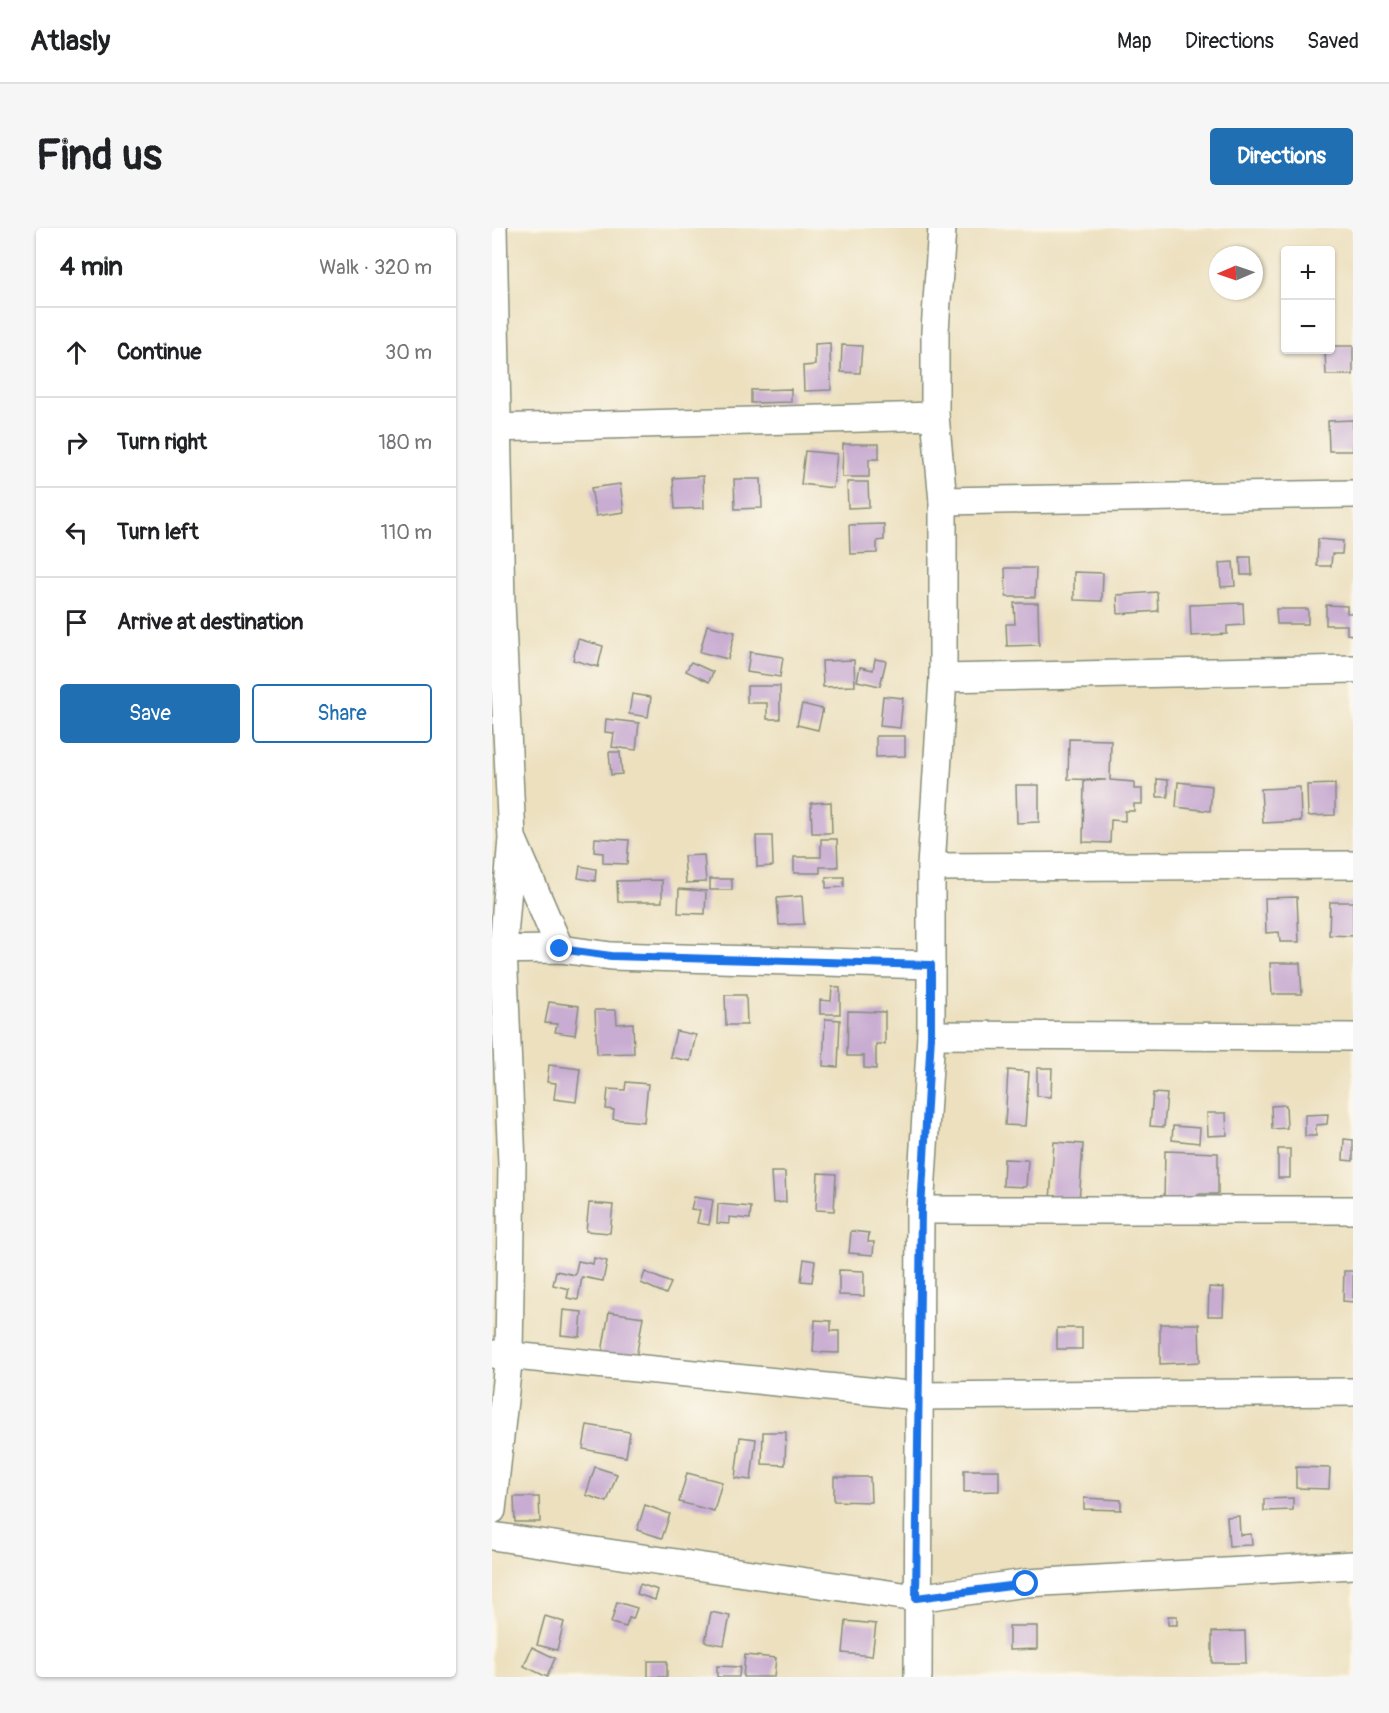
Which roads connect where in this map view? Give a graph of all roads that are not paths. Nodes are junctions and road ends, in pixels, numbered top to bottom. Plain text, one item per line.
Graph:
1 (493, 228) edge
2 (942, 228) edge
3 (935, 416) junction
4 (495, 428) edge
5 (1353, 494) edge
6 (943, 501) junction
7 (496, 603) edge
8 (1353, 669) edge
9 (943, 678) junction
10 (501, 785) edge
11 (512, 838) junction
12 (1353, 866) edge
13 (931, 867) junction
14 (560, 949) junction
15 (497, 950) edge
16 (931, 965) junction
17 (931, 1035) junction
18 (1353, 1037) edge
19 (921, 1210) junction
20 (1353, 1210) edge
21 (501, 1354) edge
22 (1353, 1392) edge
23 (918, 1396) junction
24 (492, 1510) edge
25 (492, 1536) edge
26 (1353, 1565) edge
27 (916, 1598) junction
28 (918, 1677) edge

1 - 4 street
2 - 3 street
3 - 4 street
3 - 6 street
4 - 7 street
5 - 6 street
6 - 9 street
7 - 10 street
8 - 9 street
9 - 13 street
10 - 11 street
11 - 14 street
11 - 15 street
12 - 13 street
13 - 16 street
14 - 15 street
14 - 16 street
15 - 21 street
16 - 17 street
17 - 18 street
17 - 19 street
19 - 20 street
19 - 23 street
21 - 23 street
21 - 24 street
22 - 23 street
23 - 27 street
25 - 27 street
26 - 27 street
27 - 28 street

